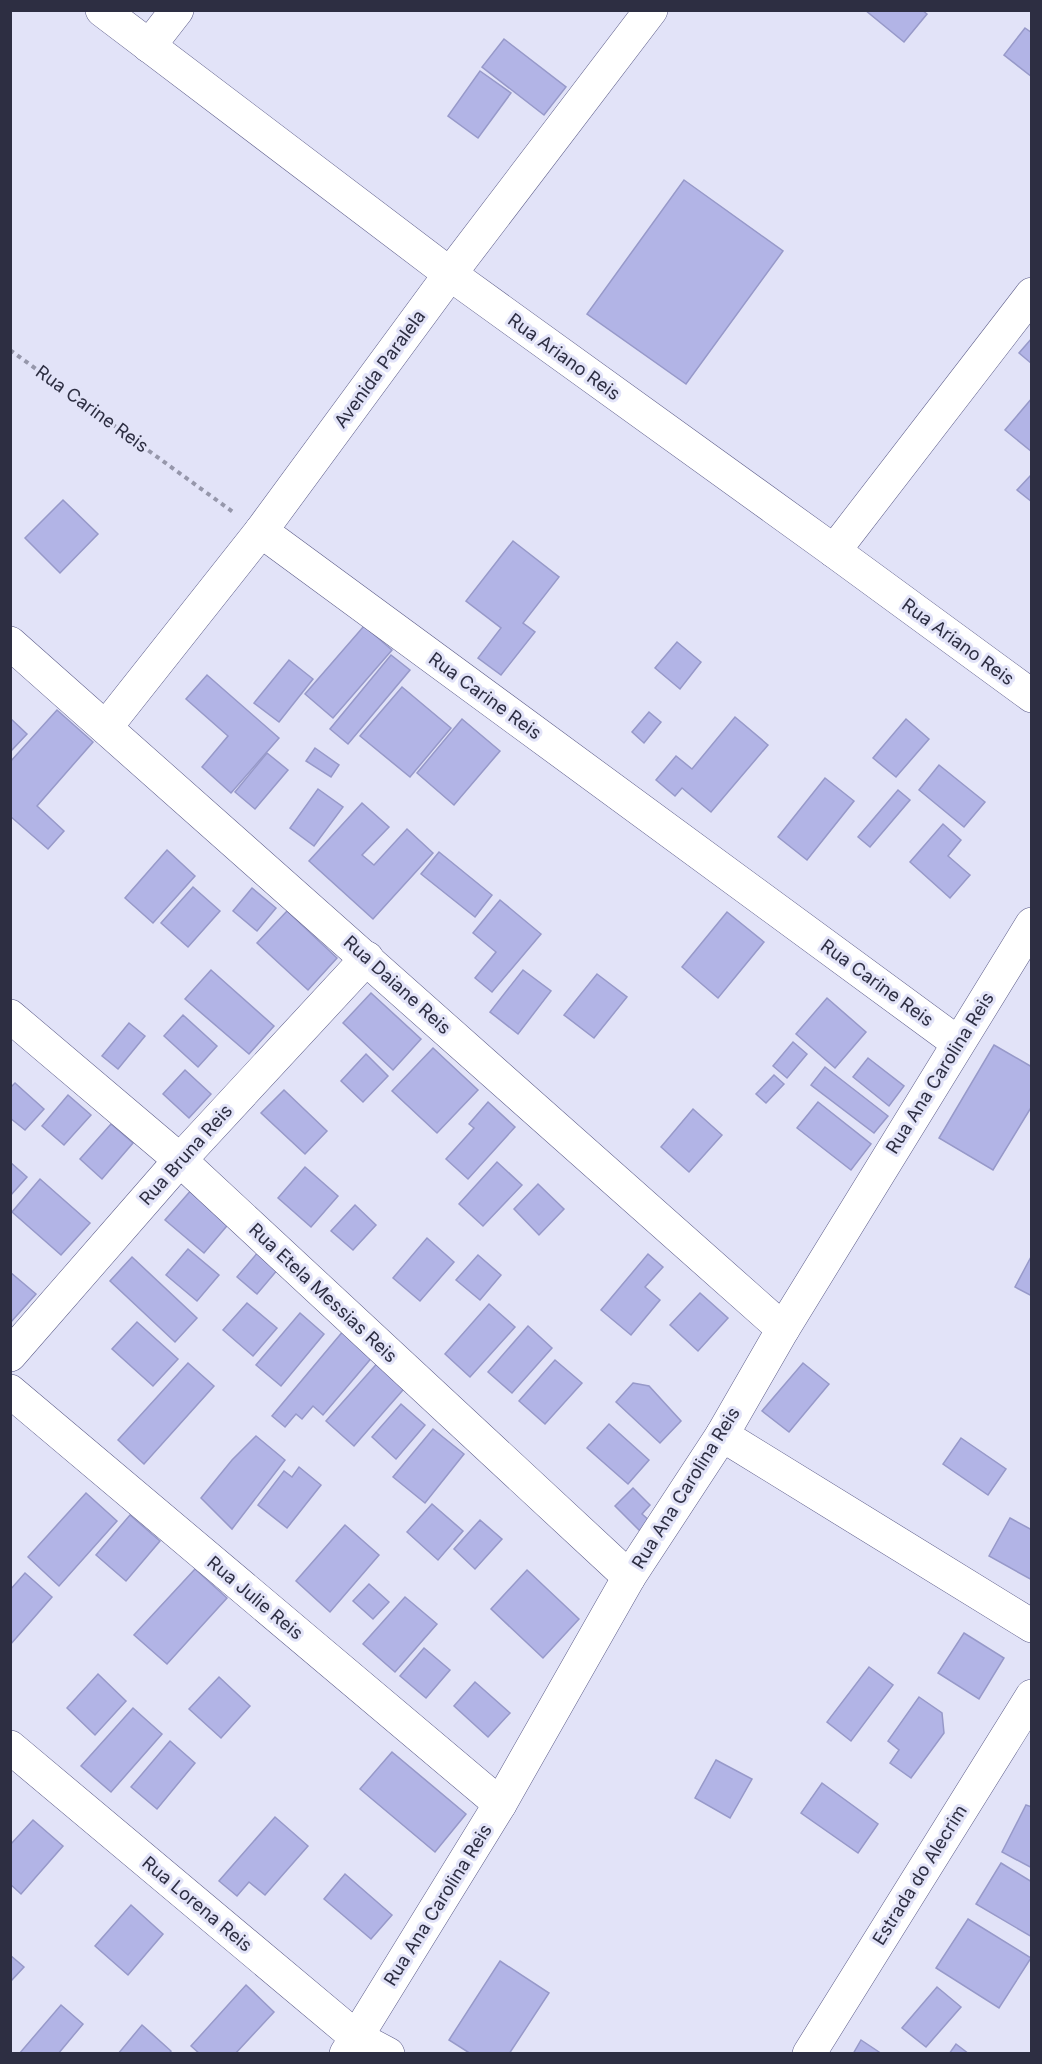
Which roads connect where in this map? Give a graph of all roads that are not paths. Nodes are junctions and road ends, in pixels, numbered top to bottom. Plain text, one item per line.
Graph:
1 (102, 10) edge
2 (177, 10) edge
3 (651, 10) edge
4 (149, 46) junction
5 (450, 274) junction
6 (1032, 294) edge
7 (261, 531) junction
8 (834, 551) junction
9 (10, 643) edge
10 (1032, 696) edge
11 (106, 727) junction
12 (1032, 924) edge
13 (366, 958) junction
14 (10, 1016) edge
15 (958, 1043) junction
16 (180, 1160) junction
17 (783, 1329) junction
18 (10, 1356) edge
19 (10, 1391) edge
20 (722, 1435) junction
21 (629, 1577) junction
22 (1032, 1626) edge
23 (1032, 1696) edge
24 (10, 1747) edge
25 (500, 1804) junction
26 (351, 2045) edge
27 (388, 2054) edge
28 (809, 2054) edge

1 - 4 street, Rua Ariano Reis
2 - 4 street
3 - 5 street, Avenida Paralela
4 - 5 street, Rua Ariano Reis
5 - 7 street, Avenida Paralela
5 - 8 street, Rua Ariano Reis
6 - 8 street
7 - 11 street, Avenida Paralela
7 - 15 street, Rua Carine Reis
8 - 10 street, Rua Ariano Reis
9 - 11 street, Rua Daiane Reis
11 - 13 street, Rua Daiane Reis
12 - 15 street, Rua Ana Carolina Reis
13 - 16 street, Rua Bruna Reis
13 - 17 street, Rua Daiane Reis
14 - 16 street, Rua Etela Messias Reis
15 - 17 street, Rua Ana Carolina Reis
16 - 18 street, Rua Bruna Reis
16 - 21 street, Rua Etela Messias Reis
17 - 20 street, Rua Ana Carolina Reis
19 - 25 street, Rua Julie Reis
20 - 21 street, Rua Ana Carolina Reis
20 - 22 street
21 - 25 street, Rua Ana Carolina Reis
23 - 28 street, Estrada do Alecrim
24 - 26 street, Rua Lorena Reis
25 - 26 street, Rua Ana Carolina Reis
26 - 27 street, Rua Lorena Reis

